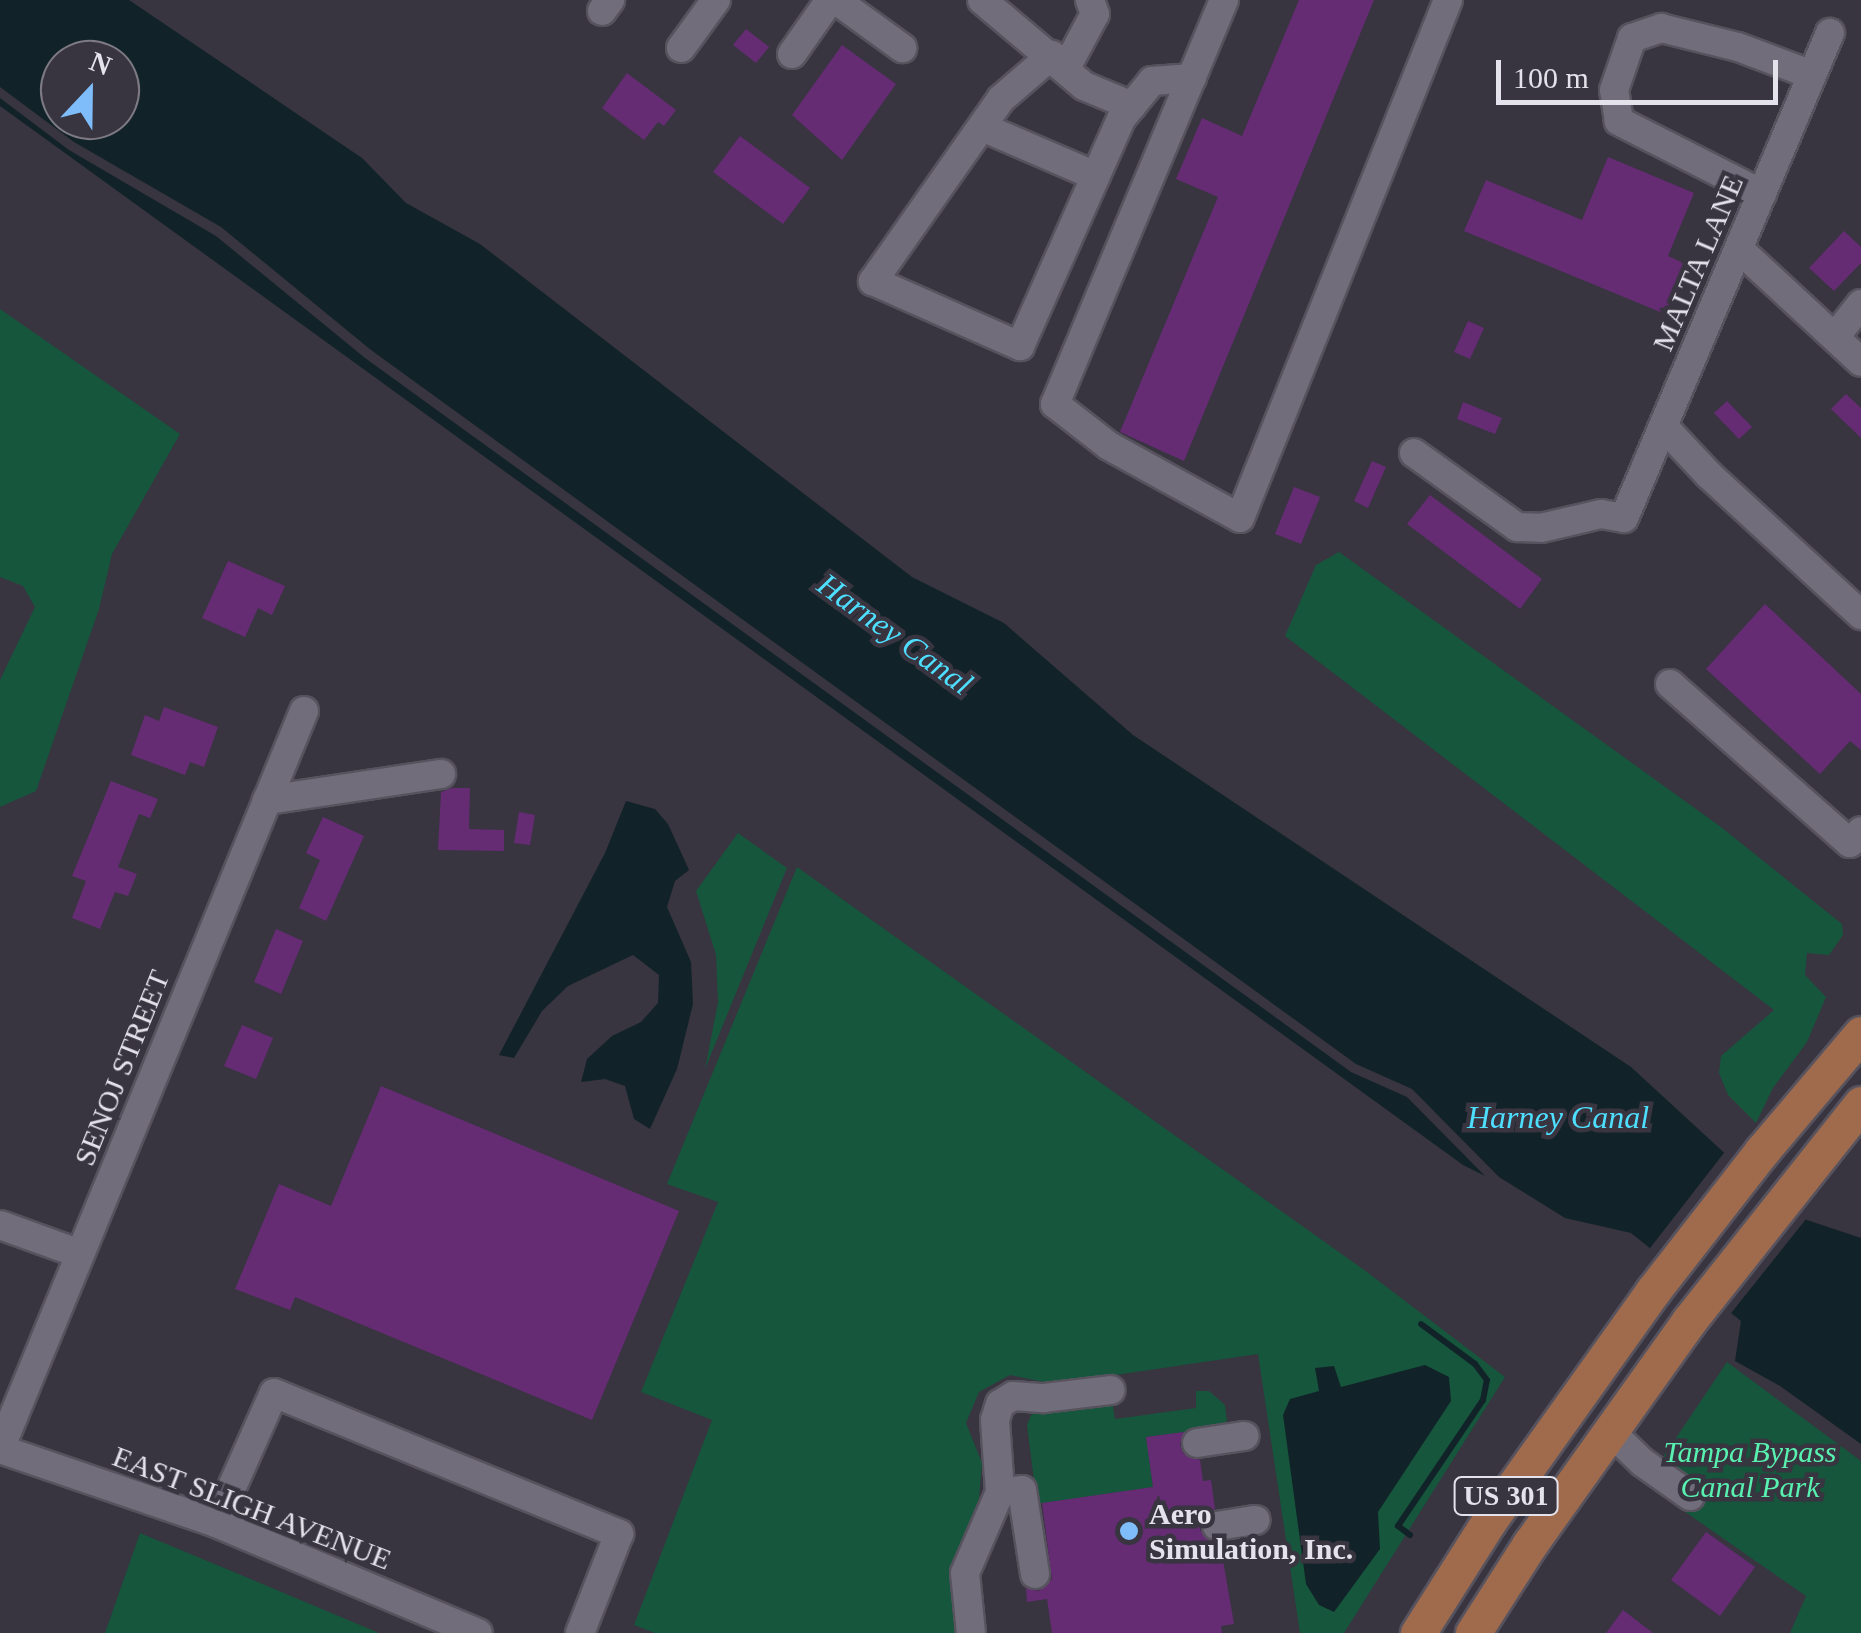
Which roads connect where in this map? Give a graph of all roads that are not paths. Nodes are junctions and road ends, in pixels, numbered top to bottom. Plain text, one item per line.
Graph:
1 (716, 0) edge
2 (833, 0) edge
3 (983, 0) edge
4 (1090, 0) edge
5 (1224, 0) edge
6 (1448, 0) edge
7 (1830, 33) dead end
8 (681, 48) dead end
9 (902, 48) dead end
10 (792, 54) dead end
11 (1059, 62) junction
12 (1812, 76) junction
13 (1192, 78) junction
14 (1132, 106) junction
15 (982, 127) junction
16 (1096, 176) junction
17 (1762, 194) junction
18 (1739, 250) junction
19 (1861, 304) edge
20 (1834, 337) junction
21 (1861, 362) edge
22 (1664, 427) junction
23 (1414, 453) dead end
24 (1861, 615) edge
25 (1670, 684) dead end
26 (304, 711) dead end
27 (441, 774) dead end
28 (268, 800) junction
29 (1861, 831) edge
30 (1861, 1034) edge
31 (1861, 1104) edge
32 (0, 1225) edge
33 (80, 1254) junction
34 (1671, 1305) junction
35 (1111, 1390) dead end
36 (1609, 1430) junction
37 (1244, 1436) dead end
38 (1197, 1443) dead end
39 (0, 1449) edge
40 (1000, 1492) junction
41 (1690, 1496) dead end
42 (1256, 1520) dead end
43 (216, 1523) junction
44 (1217, 1526) dead end
45 (1036, 1574) dead end
46 (478, 1633) edge
47 (580, 1633) edge
48 (971, 1633) edge
49 (1418, 1633) edge
50 (1473, 1633) edge

1 - 8 street
2 - 9 street
2 - 10 street
3 - 11 street
4 - 11 street
5 - 13 street
6 - 13 street
7 - 12 street, MALTA LANE
11 - 14 street
11 - 15 street
12 - 17 street, MALTA LANE
12 - 17 street
13 - 14 street
14 - 16 street
15 - 16 street
15 - 16 street
17 - 18 street, MALTA LANE
18 - 20 street
18 - 22 street, MALTA LANE
19 - 20 street
20 - 21 street
22 - 23 street, MALTA LANE
22 - 24 street
25 - 29 street
26 - 28 street, SENOJ STREET
27 - 28 street
28 - 33 street, SENOJ STREET
30 - 34 main road, US 301
31 - 34 main road, US 301
32 - 33 street
33 - 39 street, SENOJ STREET
34 - 36 main road, US 301
34 - 49 main road, US 301
35 - 40 street
36 - 41 street
36 - 50 main road, US 301
37 - 38 street
39 - 43 street, EAST SLIGH AVENUE
40 - 45 street
40 - 48 street
42 - 44 street
43 - 46 street, EAST SLIGH AVENUE
43 - 47 street

